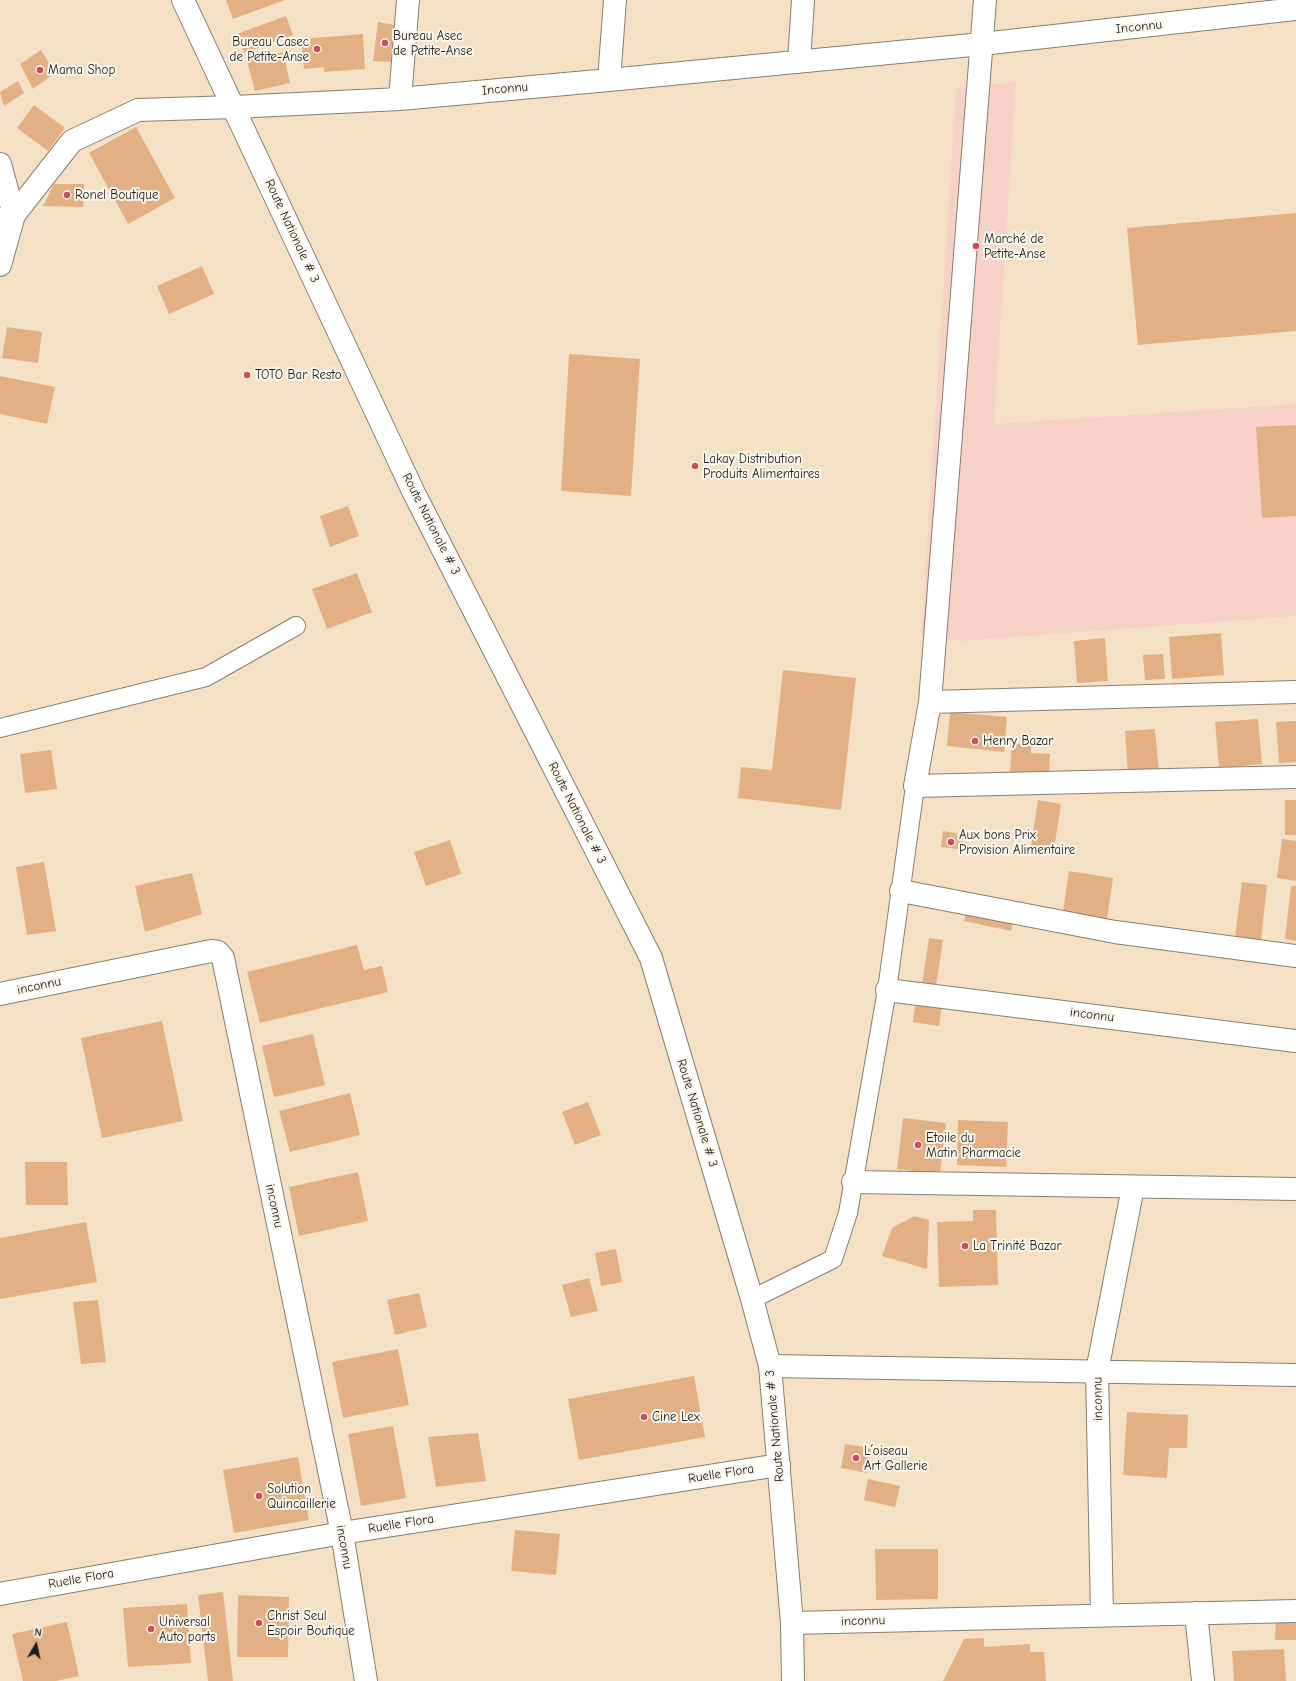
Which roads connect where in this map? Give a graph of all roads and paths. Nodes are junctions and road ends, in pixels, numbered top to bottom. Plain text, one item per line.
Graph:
1 (183, 0) edge
2 (408, 0) edge
3 (615, 0) edge
4 (803, 0) edge
5 (985, 0) edge
6 (1296, 9) edge
7 (982, 44) junction
8 (799, 62) junction
9 (609, 80) junction
10 (400, 99) junction
11 (234, 107) junction
12 (0, 164) edge
13 (7, 217) edge
14 (0, 266) edge
15 (296, 626) dead end
16 (1296, 692) edge
17 (930, 702) junction
18 (0, 728) edge
19 (1296, 777) edge
20 (915, 786) junction
21 (901, 891) junction
22 (1296, 956) edge
23 (887, 990) junction
24 (0, 994) edge
25 (1296, 1041) edge
26 (853, 1182) junction
27 (1133, 1187) junction
28 (1296, 1190) edge
29 (752, 1299) junction
30 (770, 1366) junction
31 (1097, 1371) junction
32 (1296, 1375) edge
33 (779, 1465) junction
34 (342, 1533) junction
35 (0, 1594) edge
36 (1296, 1611) edge
37 (1196, 1612) junction
38 (1102, 1615) junction
39 (792, 1623) junction
40 (366, 1681) edge
41 (793, 1681) edge
42 (1203, 1681) edge

1 - 11 street, Route Nationale # 3
2 - 10 street
3 - 9 street
4 - 8 street
5 - 7 street
6 - 7 street, Inconnu
7 - 8 street, Inconnu
7 - 17 street
8 - 9 street, Inconnu
9 - 10 street, Inconnu
10 - 11 street, Inconnu
11 - 13 street, Inconnu
11 - 29 street, Route Nationale # 3
12 - 13 street
13 - 14 street
15 - 18 lane
16 - 17 street
17 - 20 street
19 - 20 street
20 - 21 lane
21 - 22 street
21 - 23 lane
23 - 25 street, inconnu
23 - 26 lane
24 - 34 street, inconnu
26 - 27 street
26 - 29 lane
27 - 28 street
27 - 31 street, inconnu
29 - 30 street, Route Nationale # 3
30 - 31 street
30 - 33 street, Route Nationale # 3
31 - 32 street
31 - 38 street, inconnu
33 - 34 street, Ruelle Flora
33 - 39 street, Route Nationale # 3
34 - 35 street, Ruelle Flora
34 - 40 street, inconnu
36 - 37 street, inconnu
37 - 38 street, inconnu
37 - 42 street
38 - 39 street, inconnu
39 - 41 street, Route Nationale # 3

